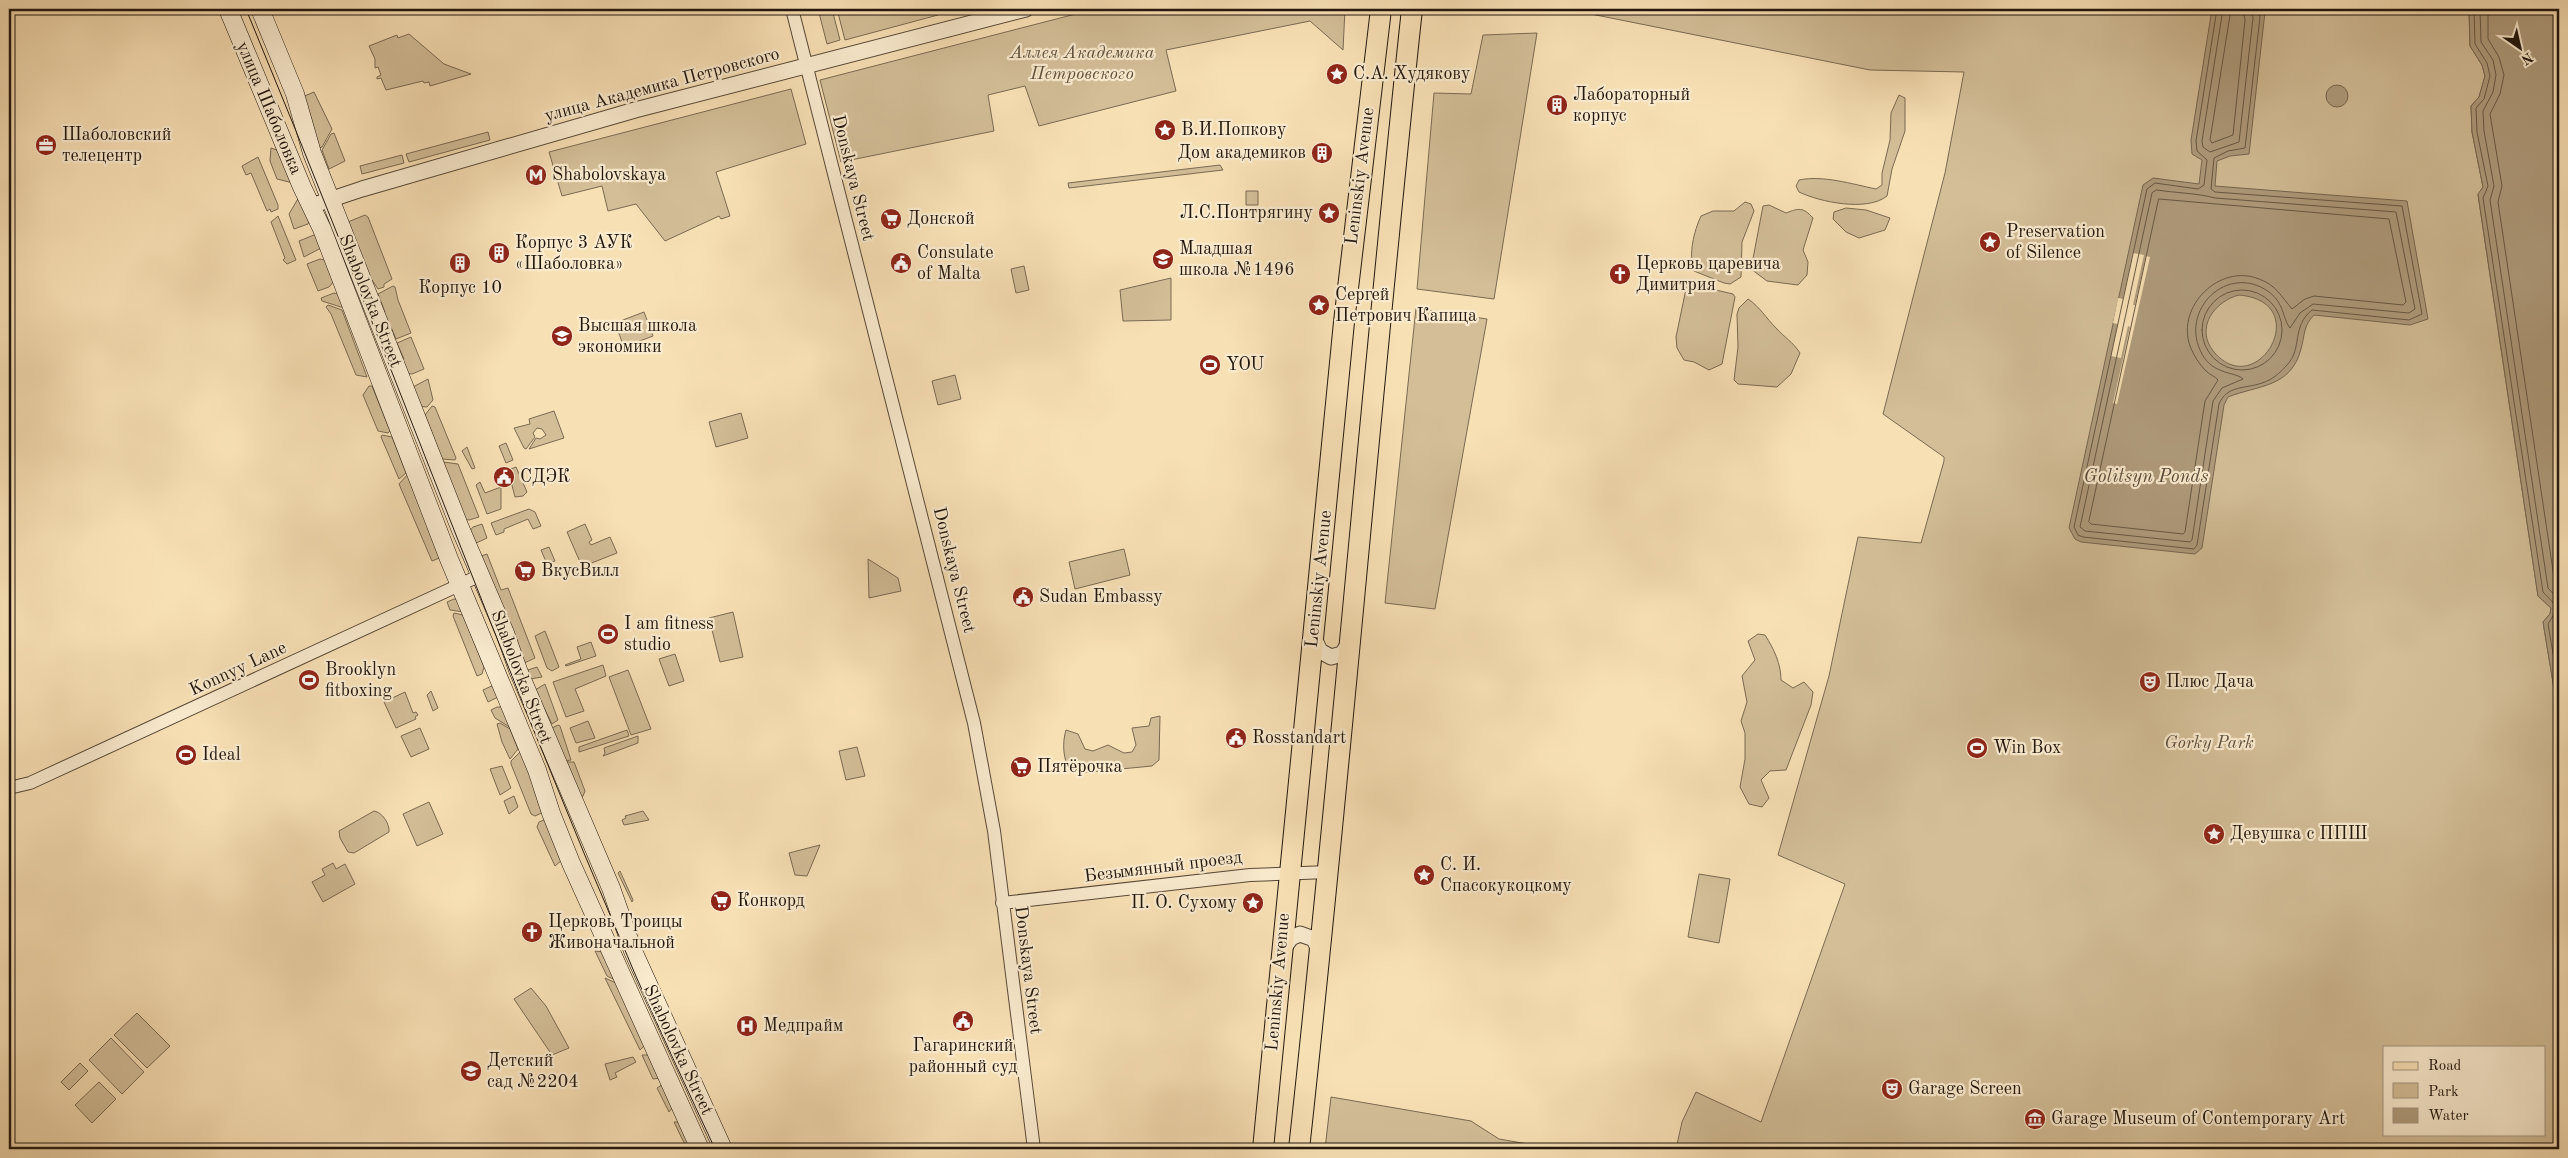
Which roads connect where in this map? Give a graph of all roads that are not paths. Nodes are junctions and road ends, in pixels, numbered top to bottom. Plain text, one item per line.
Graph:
1 (228, 9) edge
2 (260, 9) edge
3 (792, 9) edge
4 (1026, 9) edge
5 (1382, 9) edge
6 (1412, 9) edge
7 (806, 65) junction
8 (330, 200) junction
9 (311, 206) junction
10 (448, 559) junction
11 (480, 576) junction
12 (460, 584) junction
13 (440, 594) junction
14 (1314, 638) junction
15 (1350, 642) junction
16 (9, 788) edge
17 (1328, 872) junction
18 (1288, 873) junction
19 (1002, 903) junction
20 (1281, 952) junction
21 (1320, 954) junction
22 (700, 1149) edge
23 (723, 1149) edge
24 (1034, 1149) edge
25 (1263, 1149) edge
26 (1299, 1149) edge

1 - 9 main road, улица Шаболовка
2 - 8 main road, улица Шаболовка
3 - 7 street, Donskaya Street
4 - 7 street, улица Академика Петровского
5 - 14 main road, Leninskiy Avenue
6 - 15 main road, Leninskiy Avenue
7 - 8 street, улица Академика Петровского
7 - 19 street, Donskaya Street
8 - 9 street, улица Академика Петровского
8 - 11 main road, Shabolovka Street
9 - 10 main road, Shabolovka Street
10 - 12 main road, Shabolovka Street
10 - 13 street
11 - 12 street, Konnyy Lane
11 - 23 main road, Shabolovka Street
12 - 13 street, Konnyy Lane
12 - 22 main road, Shabolovka Street
13 - 16 street, Konnyy Lane
14 - 15 street
14 - 18 main road, Leninskiy Avenue
15 - 17 main road, Leninskiy Avenue
17 - 18 street, Безымянный проезд
17 - 21 main road, Leninskiy Avenue
18 - 19 street, Безымянный проезд
18 - 20 main road, Leninskiy Avenue
19 - 24 street, Donskaya Street
20 - 21 street
20 - 25 main road, Leninskiy Avenue
21 - 26 main road, Leninskiy Avenue

